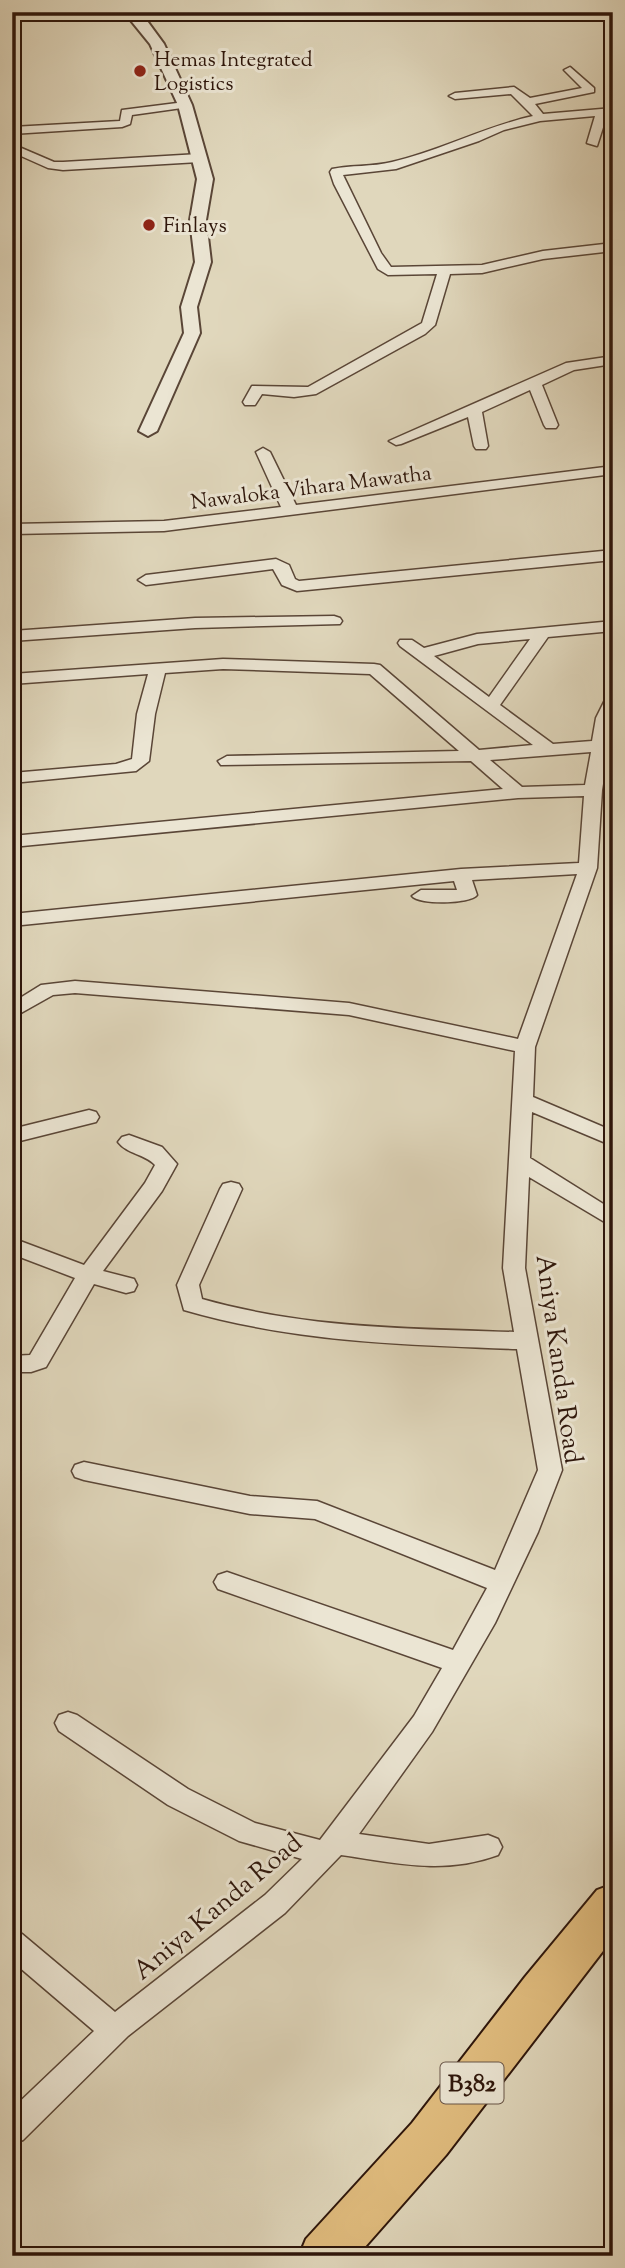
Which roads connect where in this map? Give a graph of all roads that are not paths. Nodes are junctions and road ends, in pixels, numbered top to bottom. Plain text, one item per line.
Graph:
1 (130, 12) edge
2 (570, 70) dead end
3 (455, 96) dead end
4 (528, 102) junction
5 (185, 105) junction
6 (607, 112) edge
7 (540, 118) junction
8 (12, 131) edge
9 (593, 143) dead end
10 (12, 147) edge
11 (199, 158) junction
12 (613, 247) edge
13 (445, 269) junction
14 (613, 360) edge
15 (534, 382) junction
16 (250, 402) dead end
17 (474, 410) junction
18 (551, 425) dead end
19 (148, 431) dead end
20 (396, 441) dead end
21 (481, 446) dead end
22 (263, 452) dead end
23 (613, 470) edge
24 (291, 512) junction
25 (12, 529) edge
26 (613, 555) edge
27 (146, 580) dead end
28 (334, 621) dead end
29 (613, 626) edge
30 (543, 632) junction
31 (12, 636) edge
32 (406, 643) dead end
33 (421, 654) junction
34 (158, 669) junction
35 (12, 679) edge
36 (491, 706) junction
37 (610, 712) edge
38 (600, 746) junction
39 (549, 749) junction
40 (475, 755) junction
41 (227, 761) dead end
42 (12, 778) edge
43 (593, 790) junction
44 (518, 793) junction
45 (12, 842) edge
46 (588, 868) junction
47 (461, 875) junction
48 (421, 896) dead end
49 (12, 920) edge
50 (12, 1013) edge
51 (525, 1047) junction
52 (522, 1100) junction
53 (89, 1117) dead end
54 (12, 1136) edge
55 (613, 1139) edge
56 (129, 1142) dead end
57 (518, 1160) junction
58 (231, 1189) dead end
59 (613, 1220) edge
60 (12, 1246) edge
61 (88, 1275) junction
62 (126, 1285) dead end
63 (525, 1341) junction
64 (12, 1364) edge
65 (84, 1471) dead end
66 (227, 1582) dead end
67 (502, 1583) junction
68 (459, 1663) junction
69 (68, 1723) dead end
70 (331, 1847) junction
71 (488, 1847) dead end
72 (613, 1904) edge
73 (12, 1942) edge
74 (114, 2030) junction
75 (12, 2130) edge
76 (324, 2256) edge

1 - 5 street
2 - 4 street
3 - 4 street
4 - 7 street
5 - 8 street
5 - 11 street
6 - 7 street
6 - 9 street
7 - 13 street
10 - 11 street
11 - 19 street
12 - 13 street
13 - 16 street
14 - 15 street
15 - 17 street
15 - 18 street
17 - 20 street
17 - 21 street
22 - 24 street
23 - 24 street, Nawaloka Vihara Mawatha
24 - 25 street, Nawaloka Vihara Mawatha
26 - 27 street
28 - 31 street
29 - 30 street
30 - 33 street
30 - 36 street
32 - 33 street
33 - 36 street
34 - 35 street
34 - 40 street
34 - 42 street
36 - 39 street
37 - 38 street, Aniya Kanda Road
38 - 39 street
38 - 43 street, Aniya Kanda Road
39 - 40 street
40 - 41 street
40 - 44 street
43 - 44 street
43 - 46 street, Aniya Kanda Road
44 - 45 street
46 - 47 street
46 - 51 street, Aniya Kanda Road
47 - 48 street
47 - 49 street
50 - 51 street
51 - 52 street, Aniya Kanda Road
52 - 55 street
52 - 57 street, Aniya Kanda Road
53 - 54 street
56 - 61 street
57 - 59 street
57 - 63 street, Aniya Kanda Road
58 - 63 street
60 - 61 street
61 - 62 street
61 - 64 street
63 - 67 street, Aniya Kanda Road
65 - 67 street
66 - 68 street
67 - 68 street, Aniya Kanda Road
68 - 70 street, Aniya Kanda Road
69 - 70 street
70 - 71 street
70 - 74 street, Aniya Kanda Road
72 - 76 main road, B382
73 - 74 street
74 - 75 street, Aniya Kanda Road

